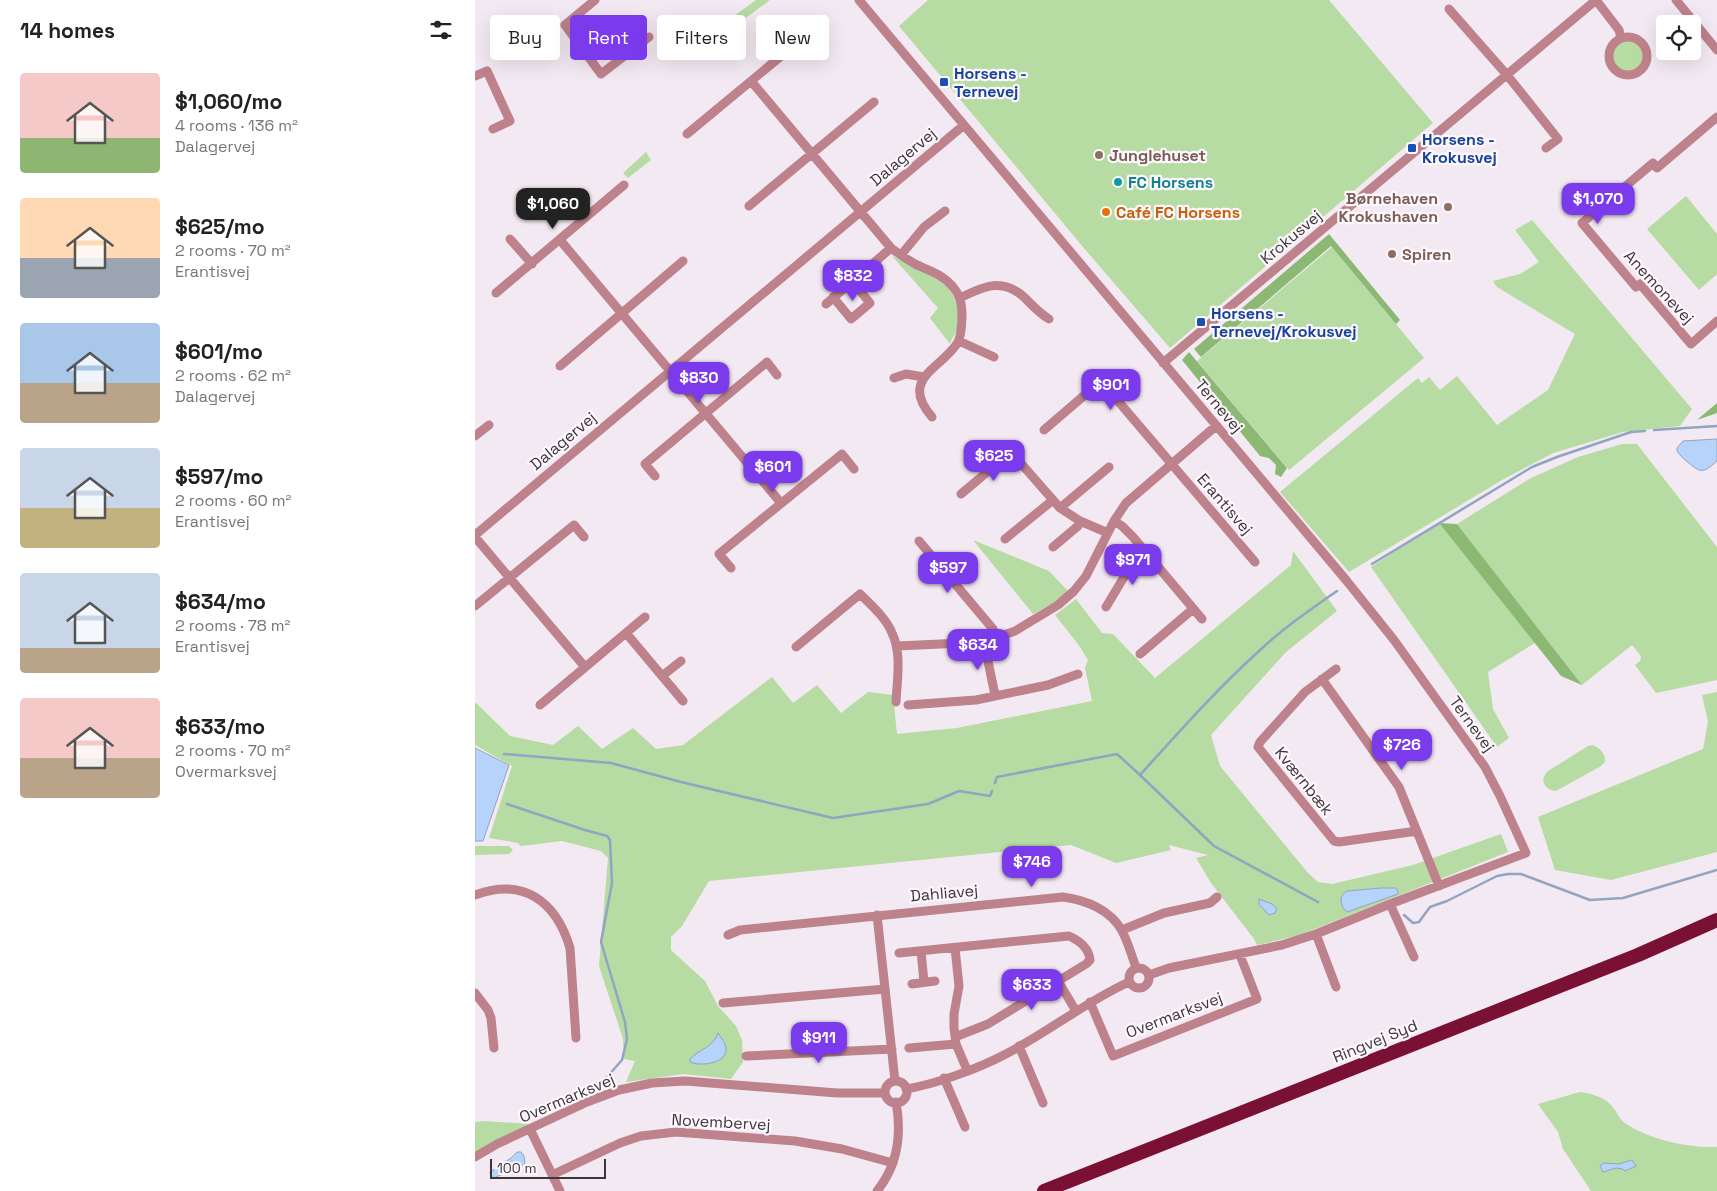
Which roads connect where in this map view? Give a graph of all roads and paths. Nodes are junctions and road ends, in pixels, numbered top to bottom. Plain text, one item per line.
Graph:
1 (595, 0) edge
2 (859, 0) edge
3 (1596, 0) edge
4 (1676, 0) edge
5 (1449, 9) dead end
6 (649, 37) dead end
7 (1621, 38) junction
8 (1717, 50) edge
9 (776, 60) edge
10 (1507, 75) junction
11 (475, 76) edge
12 (751, 81) junction
13 (874, 102) dead end
14 (1717, 116) edge
15 (964, 125) junction
16 (493, 129) dead end
17 (687, 134) dead end
18 (1546, 148) dead end
19 (812, 153) junction
20 (624, 185) dead end
21 (749, 206) dead end
22 (860, 211) junction
23 (945, 211) dead end
24 (510, 239) dead end
25 (560, 240) junction
26 (891, 248) junction
27 (901, 255) junction
28 (683, 260) dead end
29 (532, 264) junction
30 (852, 281) junction
31 (496, 294) dead end
32 (833, 297) junction
33 (960, 298) junction
34 (825, 304) dead end
35 (621, 313) junction
36 (1049, 319) dead end
37 (1717, 321) edge
38 (959, 341) junction
39 (993, 357) dead end
40 (1163, 363) junction
41 (560, 366) dead end
42 (670, 371) junction
43 (777, 375) dead end
44 (924, 377) junction
45 (894, 378) dead end
46 (706, 414) junction
47 (932, 418) dead end
48 (489, 425) dead end
49 (1216, 426) junction
50 (1044, 430) dead end
51 (475, 436) edge
52 (1172, 465) junction
53 (1109, 467) dead end
54 (854, 469) dead end
55 (655, 476) dead end
56 (961, 494) dead end
57 (1053, 500) junction
58 (781, 503) junction
59 (1060, 508) junction
60 (1081, 521) junction
61 (1114, 521) junction
62 (1108, 533) junction
63 (475, 536) edge
64 (584, 537) dead end
65 (1005, 539) dead end
66 (919, 541) dead end
67 (1053, 547) dead end
68 (1143, 550) junction
69 (1255, 562) dead end
70 (731, 568) dead end
71 (509, 578) junction
72 (475, 606) edge
73 (1106, 607) dead end
74 (1193, 609) junction
75 (645, 617) dead end
76 (1202, 619) dead end
77 (626, 633) junction
78 (996, 638) junction
79 (984, 642) junction
80 (897, 646) junction
81 (796, 647) dead end
82 (1140, 654) dead end
83 (681, 661) dead end
84 (585, 667) junction
85 (1336, 669) dead end
86 (1078, 674) dead end
87 (662, 676) junction
88 (1322, 680) junction
89 (995, 695) junction
90 (683, 701) dead end
91 (896, 702) dead end
92 (908, 704) dead end
93 (540, 705) dead end
94 (1417, 830) junction
95 (1439, 886) junction
96 (475, 895) edge
97 (1217, 897) dead end
98 (1390, 904) junction
99 (877, 914) junction
100 (1717, 920) edge
101 (1122, 930) junction
102 (1316, 934) junction
103 (728, 935) dead end
104 (955, 948) junction
105 (921, 951) junction
106 (899, 953) dead end
107 (1240, 955) junction
108 (1414, 957) dead end
109 (1136, 968) junction
110 (1149, 975) junction
111 (935, 981) dead end
112 (1058, 981) junction
113 (924, 982) junction
114 (1129, 982) junction
115 (912, 984) dead end
116 (1336, 987) dead end
117 (885, 989) junction
118 (475, 993) edge
119 (1090, 1002) junction
120 (723, 1003) dead end
121 (1076, 1011) junction
122 (576, 1038) dead end
123 (956, 1040) junction
124 (1019, 1046) junction
125 (494, 1048) dead end
126 (909, 1048) dead end
127 (892, 1049) junction
128 (746, 1056) dead end
129 (967, 1070) junction
130 (944, 1078) junction
131 (895, 1081) junction
132 (906, 1089) junction
133 (885, 1093) junction
134 (897, 1102) junction
135 (1043, 1102) dead end
136 (965, 1128) dead end
137 (530, 1129) junction
138 (475, 1157) edge
139 (893, 1163) junction
140 (552, 1175) junction
141 (560, 1191) edge
142 (877, 1191) edge
143 (1044, 1191) edge

1 - 6 street
2 - 15 street, Ternevej
3 - 7 street, Krokusvej
3 - 10 street, Krokusvej
4 - 8 street
5 - 10 street
7 - 7 street
9 - 12 street
10 - 18 street
10 - 40 street, Krokusvej
11 - 16 street
12 - 17 street
12 - 19 street
13 - 19 street
14 - 37 street, Anemonevej
15 - 22 street, Dalagervej
15 - 40 street, Ternevej
19 - 21 street
19 - 22 street
20 - 25 street
22 - 26 street
22 - 42 street, Dalagervej
23 - 27 street
24 - 29 street
25 - 29 street
25 - 35 street
26 - 27 street
26 - 30 street
27 - 33 street
28 - 35 street
29 - 31 street
30 - 32 street
30 - 32 street
32 - 34 street
33 - 36 street
33 - 38 street
35 - 41 street
35 - 42 street
38 - 39 street
38 - 44 street
40 - 49 street, Ternevej
42 - 46 street
42 - 63 street, Dalagervej
43 - 46 street
44 - 45 street
44 - 47 street
46 - 55 street
46 - 58 street
48 - 51 street
49 - 52 street
49 - 95 street, Ternevej
50 - 52 street, Erantisvej
52 - 61 street
52 - 69 street, Erantisvej
53 - 59 street
54 - 58 street
56 - 57 street
57 - 59 street
57 - 65 street
58 - 70 street
59 - 60 street
60 - 62 street
60 - 67 street
61 - 62 street
61 - 68 street
62 - 78 street
63 - 71 street, Dalagervej
64 - 71 street
66 - 78 street
68 - 73 street
68 - 74 street
71 - 72 street
71 - 84 street, Dalagervej
74 - 76 street
74 - 82 street
75 - 77 street
77 - 84 street
77 - 87 street
78 - 79 street
79 - 80 street
79 - 89 street
80 - 81 street
80 - 91 street
83 - 87 street
84 - 93 street
85 - 88 street, Kværnbæk
86 - 89 street
87 - 90 street
88 - 94 street
88 - 94 street, Kværnbæk
89 - 92 street
94 - 95 street
95 - 98 street
96 - 122 street
97 - 101 street
98 - 102 street
98 - 108 street
99 - 101 street, Dahliavej
99 - 103 street, Dahliavej
99 - 117 street
100 - 143 highway, Ringvej Syd
101 - 109 street, Dahliavej
102 - 107 street
102 - 116 street
104 - 105 street
104 - 112 street
104 - 123 street
105 - 106 street
105 - 113 street
107 - 110 street
107 - 119 street, Overmarksvej
109 - 110 street
109 - 114 street
110 - 114 street
111 - 113 street
112 - 121 street
112 - 123 street
113 - 115 street
114 - 119 street
117 - 120 street
117 - 127 street
118 - 125 street
119 - 121 street
121 - 124 street
123 - 126 street
123 - 129 street
124 - 129 street
124 - 135 street
127 - 128 street
127 - 131 street
129 - 130 street
130 - 132 street
130 - 136 street
131 - 132 street
131 - 133 street
132 - 134 street
133 - 134 street
133 - 137 street, Overmarksvej
134 - 139 street
137 - 138 street, Overmarksvej
137 - 140 street
139 - 140 street, Novembervej
139 - 142 street
140 - 141 street

